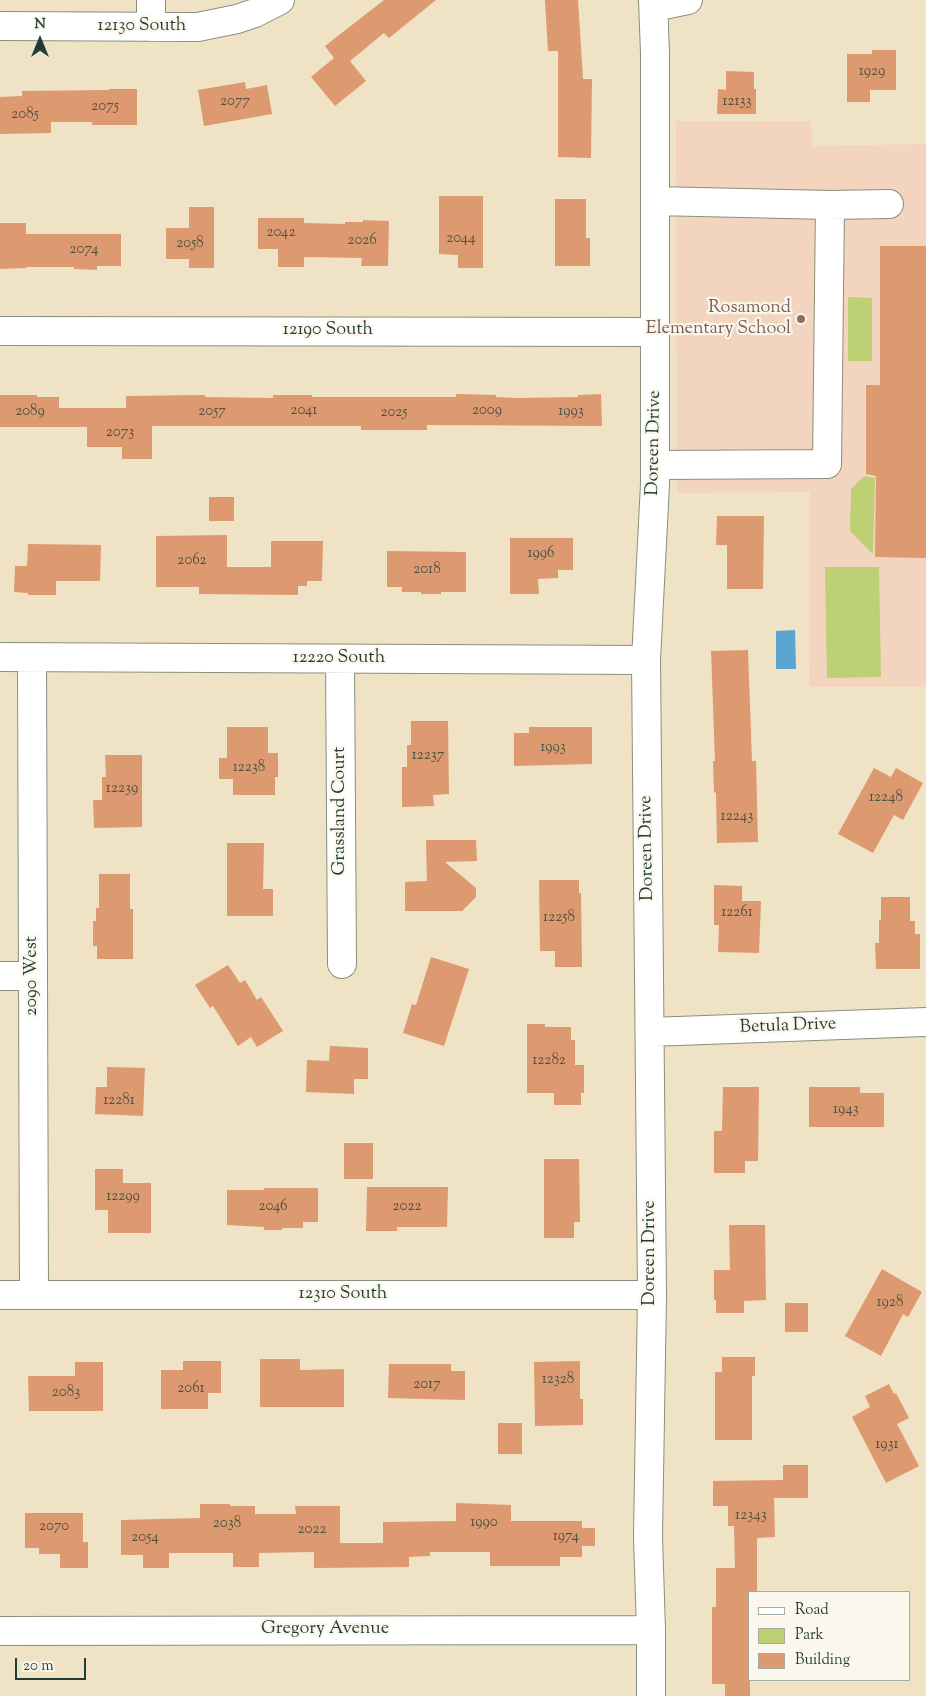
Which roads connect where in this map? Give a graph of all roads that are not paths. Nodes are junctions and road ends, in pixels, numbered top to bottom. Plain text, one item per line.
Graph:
1 (151, 0) edge
2 (280, 0) edge
3 (688, 0) edge
4 (653, 4) edge
5 (0, 26) edge
6 (151, 27) junction
7 (655, 201) junction
8 (889, 204) dead end
9 (830, 205) junction
10 (0, 331) edge
11 (656, 332) junction
12 (656, 465) junction
13 (32, 657) junction
14 (0, 658) edge
15 (340, 658) junction
16 (646, 660) junction
17 (342, 964) dead end
18 (0, 976) edge
19 (33, 976) junction
20 (926, 1022) edge
21 (650, 1032) junction
22 (0, 1295) edge
23 (34, 1295) junction
24 (652, 1295) junction
25 (651, 1630) junction
26 (0, 1631) edge
27 (650, 1696) edge

1 - 6 street
2 - 6 street, 12130 South
3 - 4 street
4 - 7 street, Doreen Drive
5 - 6 street, 12130 South
7 - 9 street
7 - 11 street, Doreen Drive
8 - 9 street
9 - 12 street
10 - 11 street, 12190 South
11 - 12 street, Doreen Drive
12 - 16 street, Doreen Drive
13 - 14 street, 12220 South
13 - 15 street, 12220 South
13 - 19 street, 2090 West
15 - 16 street, 12220 South
15 - 17 street, Grassland Court
16 - 21 street, Doreen Drive
18 - 19 street
19 - 23 street, 2090 West
20 - 21 street, Betula Drive
21 - 24 street, Doreen Drive
22 - 23 street, 12310 South
23 - 24 street, 12310 South
24 - 25 street, Doreen Drive
25 - 26 street, Gregory Avenue
25 - 27 street, Doreen Drive

